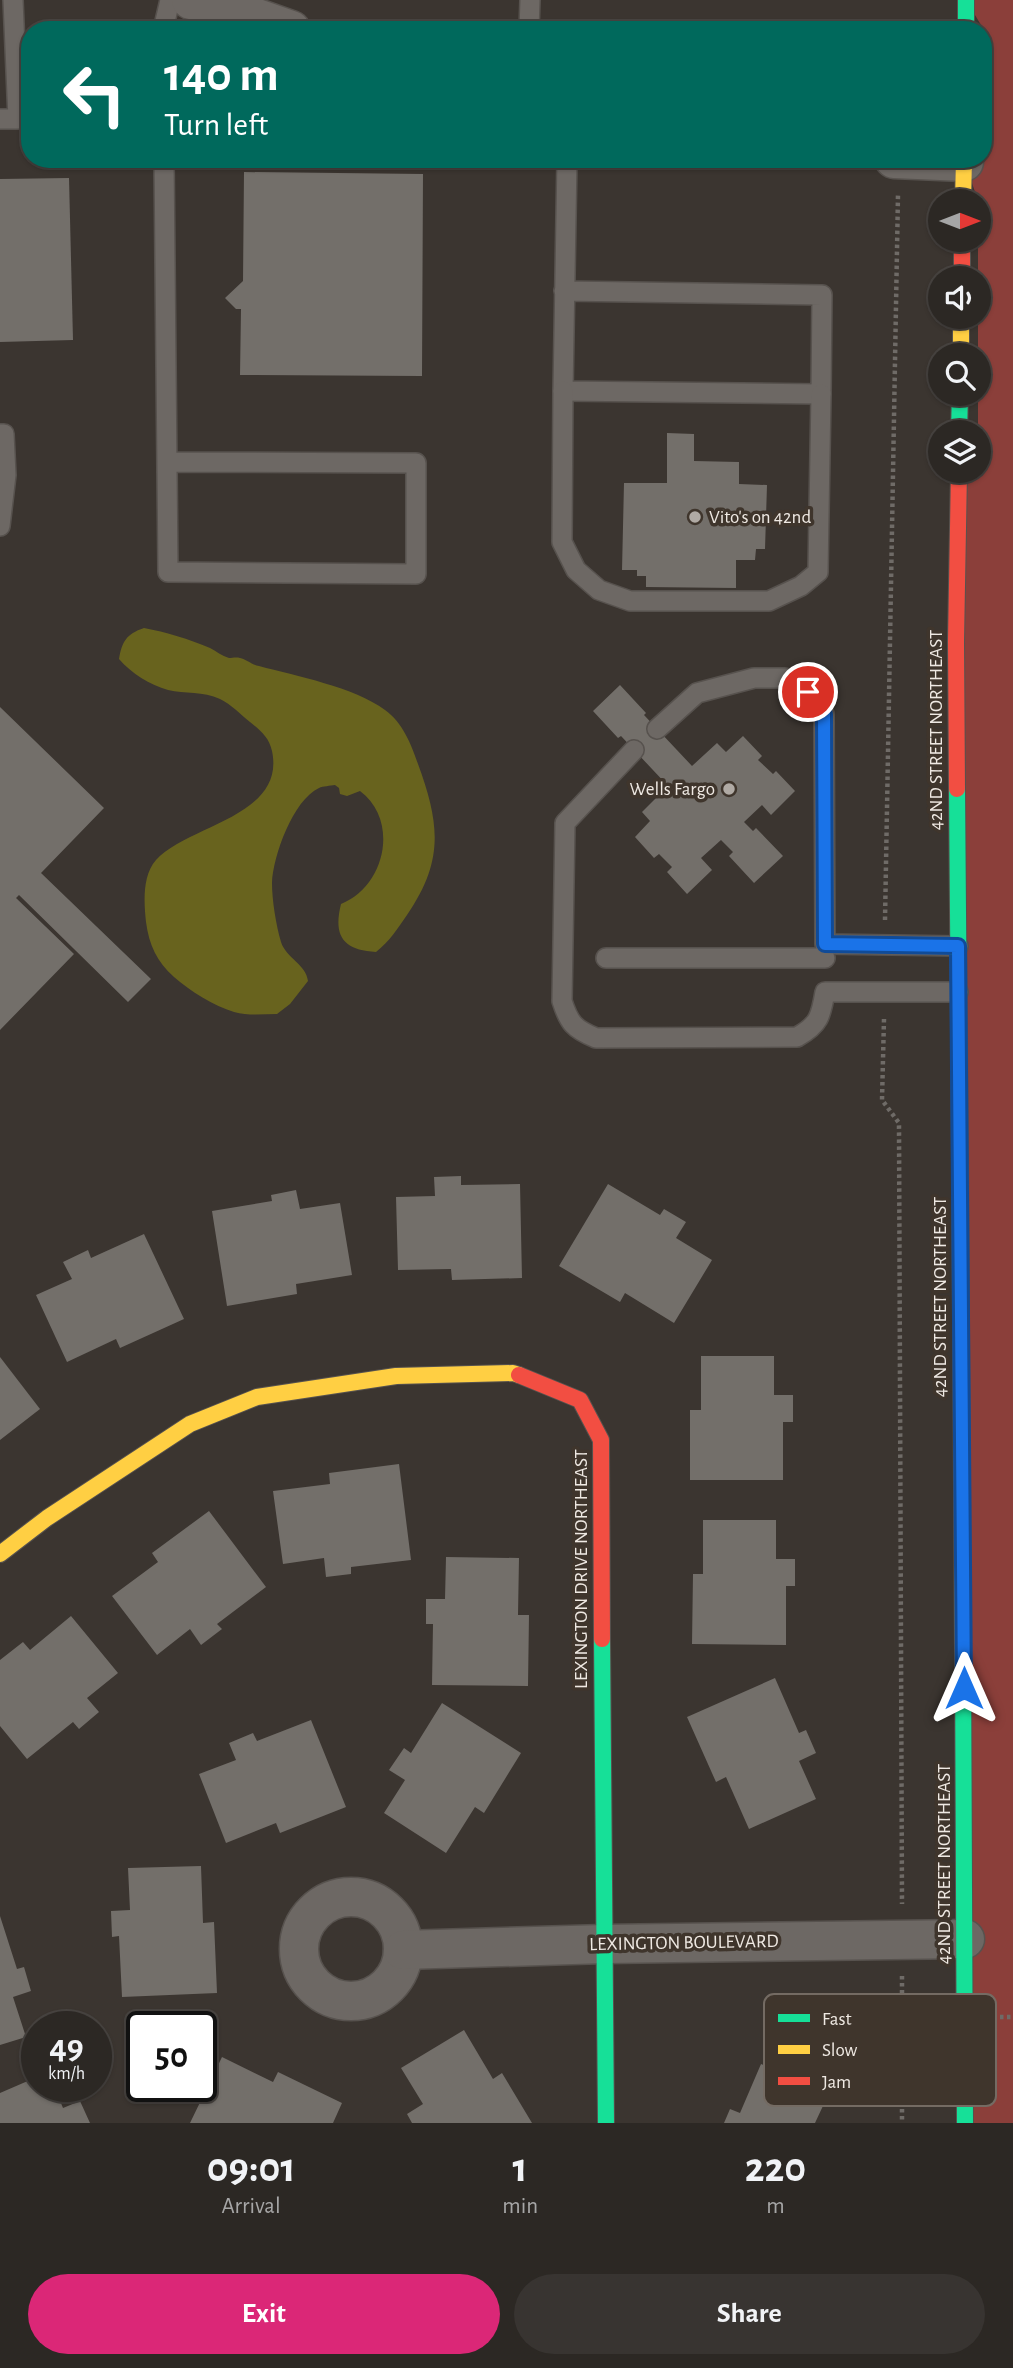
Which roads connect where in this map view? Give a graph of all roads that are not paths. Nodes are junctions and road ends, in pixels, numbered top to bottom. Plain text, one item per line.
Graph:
1 (13, 0) edge
2 (170, 0) edge
3 (530, 0) edge
4 (966, 0) edge
5 (212, 3) edge
6 (165, 21) edge
7 (265, 21) edge
8 (529, 21) edge
9 (966, 21) edge
10 (0, 119) edge
11 (164, 168) edge
12 (567, 168) edge
13 (924, 168) edge
14 (964, 168) edge
15 (896, 173) edge
16 (963, 189) edge
17 (564, 291) junction
18 (563, 391) junction
19 (821, 394) junction
20 (0, 434) edge
21 (168, 462) junction
22 (959, 483) edge
23 (0, 526) edge
24 (657, 729) dead end
25 (634, 750) dead end
26 (958, 946) junction
27 (825, 951) junction
28 (606, 958) dead end
29 (825, 992) junction
30 (958, 992) junction
31 (0, 1554) edge
32 (965, 1939) junction
33 (605, 1944) junction
34 (403, 1950) dead end
35 (965, 1994) edge
36 (606, 2123) edge

1 - 10 lane
2 - 6 lane
3 - 8 lane
4 - 9 main road
5 - 7 street
11 - 21 lane
12 - 17 lane
13 - 15 street
14 - 16 main road
17 - 18 lane
17 - 19 lane
18 - 19 lane
18 - 19 lane
20 - 23 lane
21 - 21 lane
22 - 26 main road, 42ND STREET NORTHEAST
24 - 27 lane
25 - 29 lane
26 - 27 lane
26 - 30 main road, 42ND STREET NORTHEAST
27 - 28 lane
27 - 29 lane
29 - 30 lane
30 - 32 main road, 42ND STREET NORTHEAST
31 - 33 main road, LEXINGTON DRIVE NORTHEAST
32 - 33 street, LEXINGTON BOULEVARD
32 - 35 main road, 42ND STREET NORTHEAST
33 - 34 street, LEXINGTON BOULEVARD
33 - 36 main road, LEXINGTON DRIVE NORTHEAST

